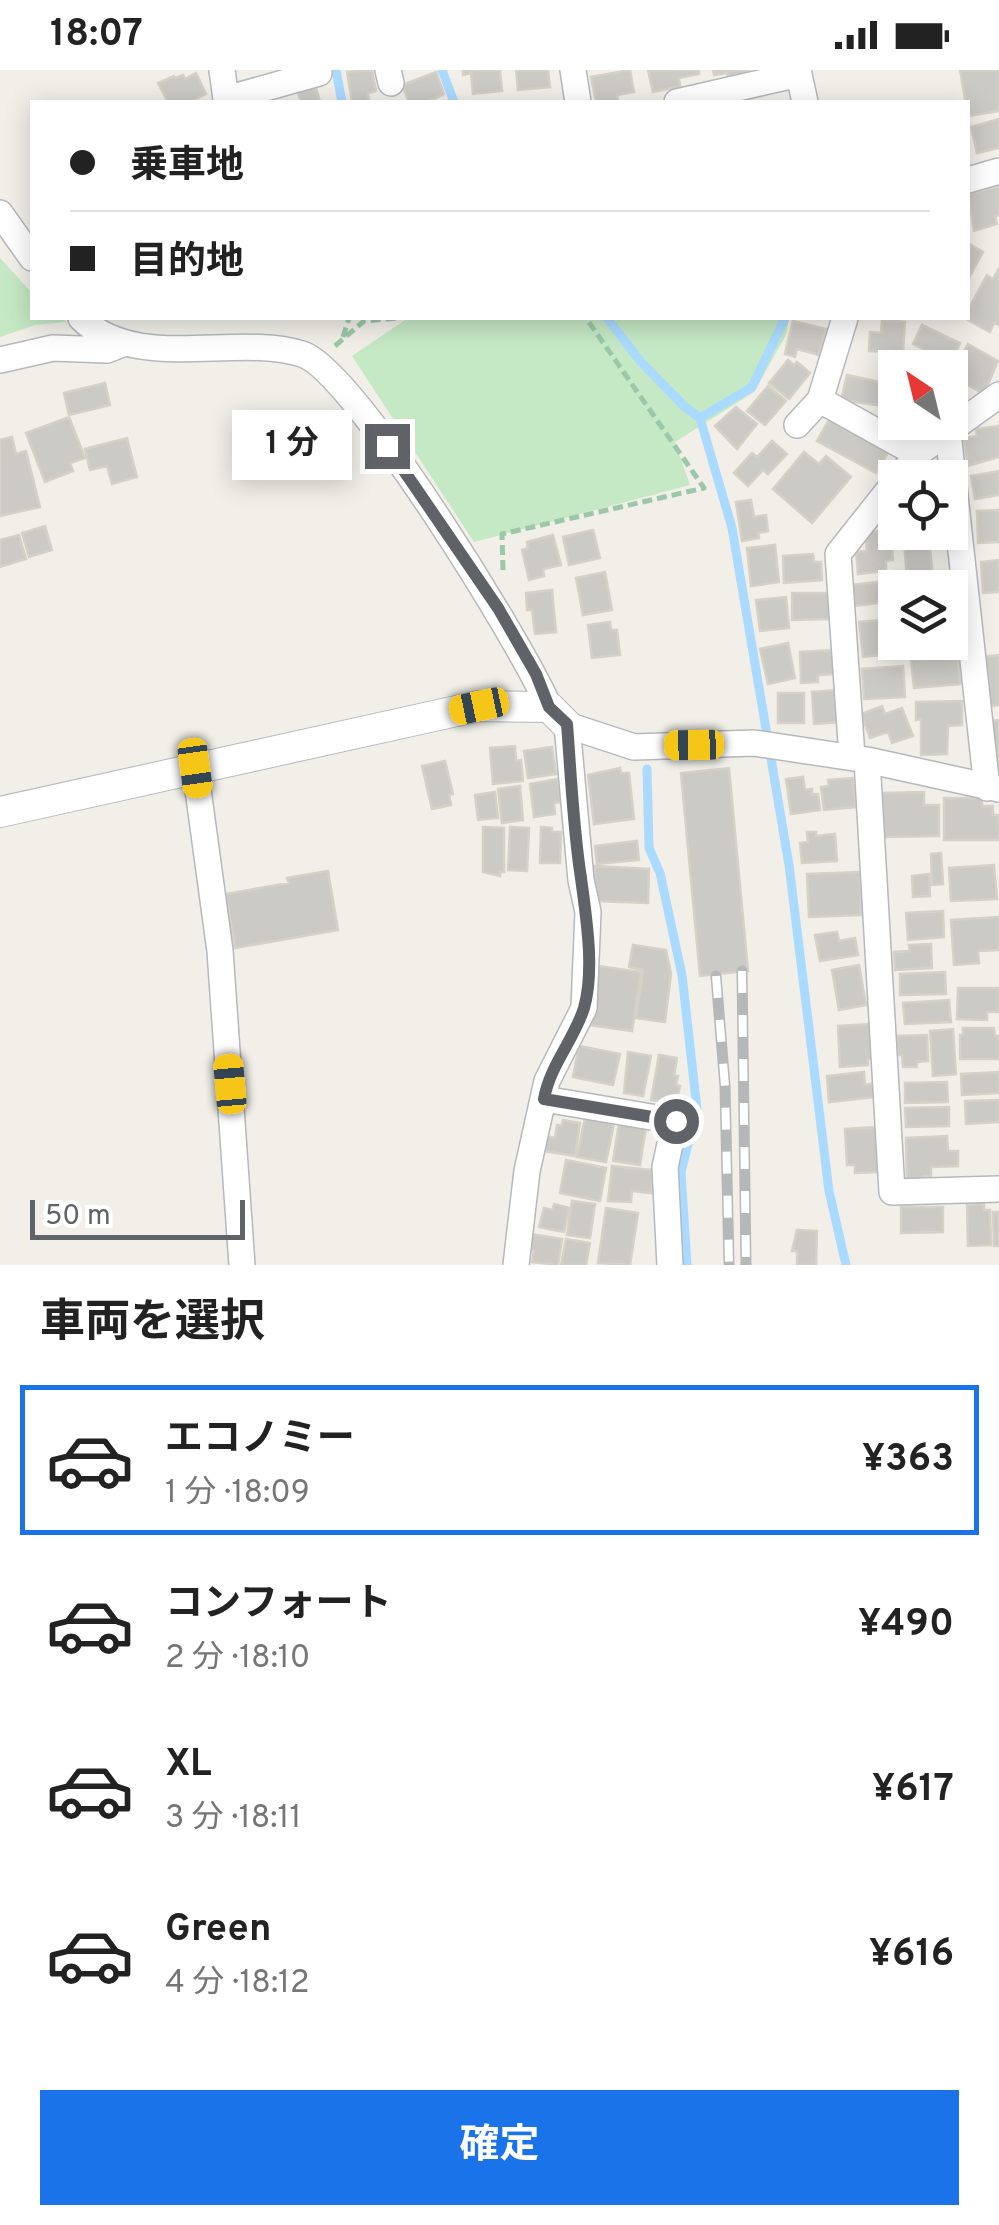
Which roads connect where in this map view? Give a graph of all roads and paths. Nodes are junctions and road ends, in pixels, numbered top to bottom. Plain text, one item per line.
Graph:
1 (222, 70) edge
2 (573, 70) edge
3 (799, 72) edge
4 (319, 73) dead end
5 (578, 100) edge
6 (685, 100) edge
7 (805, 100) edge
8 (999, 171) edge
9 (970, 179) edge
10 (0, 214) edge
11 (30, 255) edge
12 (85, 320) edge
13 (348, 320) edge
14 (376, 320) edge
15 (587, 320) edge
16 (844, 320) edge
17 (342, 340) junction
18 (125, 342) junction
19 (0, 360) edge
20 (319, 362) junction
21 (999, 395) edge
22 (820, 400) junction
23 (968, 417) edge
24 (797, 425) dead end
25 (937, 440) edge
26 (949, 440) edge
27 (918, 454) junction
28 (913, 460) edge
29 (878, 504) edge
30 (503, 574) dead end
31 (558, 716) junction
32 (860, 759) junction
33 (195, 768) junction
34 (993, 788) edge
35 (0, 812) edge
36 (544, 1099) junction
37 (999, 1189) edge
38 (242, 1265) edge
39 (516, 1265) edge
40 (670, 1265) edge

1 - 4 street
2 - 5 street
3 - 6 street
3 - 7 street
8 - 9 street
10 - 11 street
12 - 18 street
13 - 17 path
14 - 17 path
15 - 30 path
16 - 22 street
17 - 20 path
18 - 19 street
18 - 20 street
20 - 31 street
21 - 23 street
22 - 24 street
22 - 27 street
25 - 27 street
26 - 34 street
27 - 28 street
29 - 32 street
31 - 32 street
31 - 33 street
31 - 36 street
32 - 34 street
32 - 37 street
33 - 35 street
33 - 38 street
36 - 39 street
36 - 40 street

